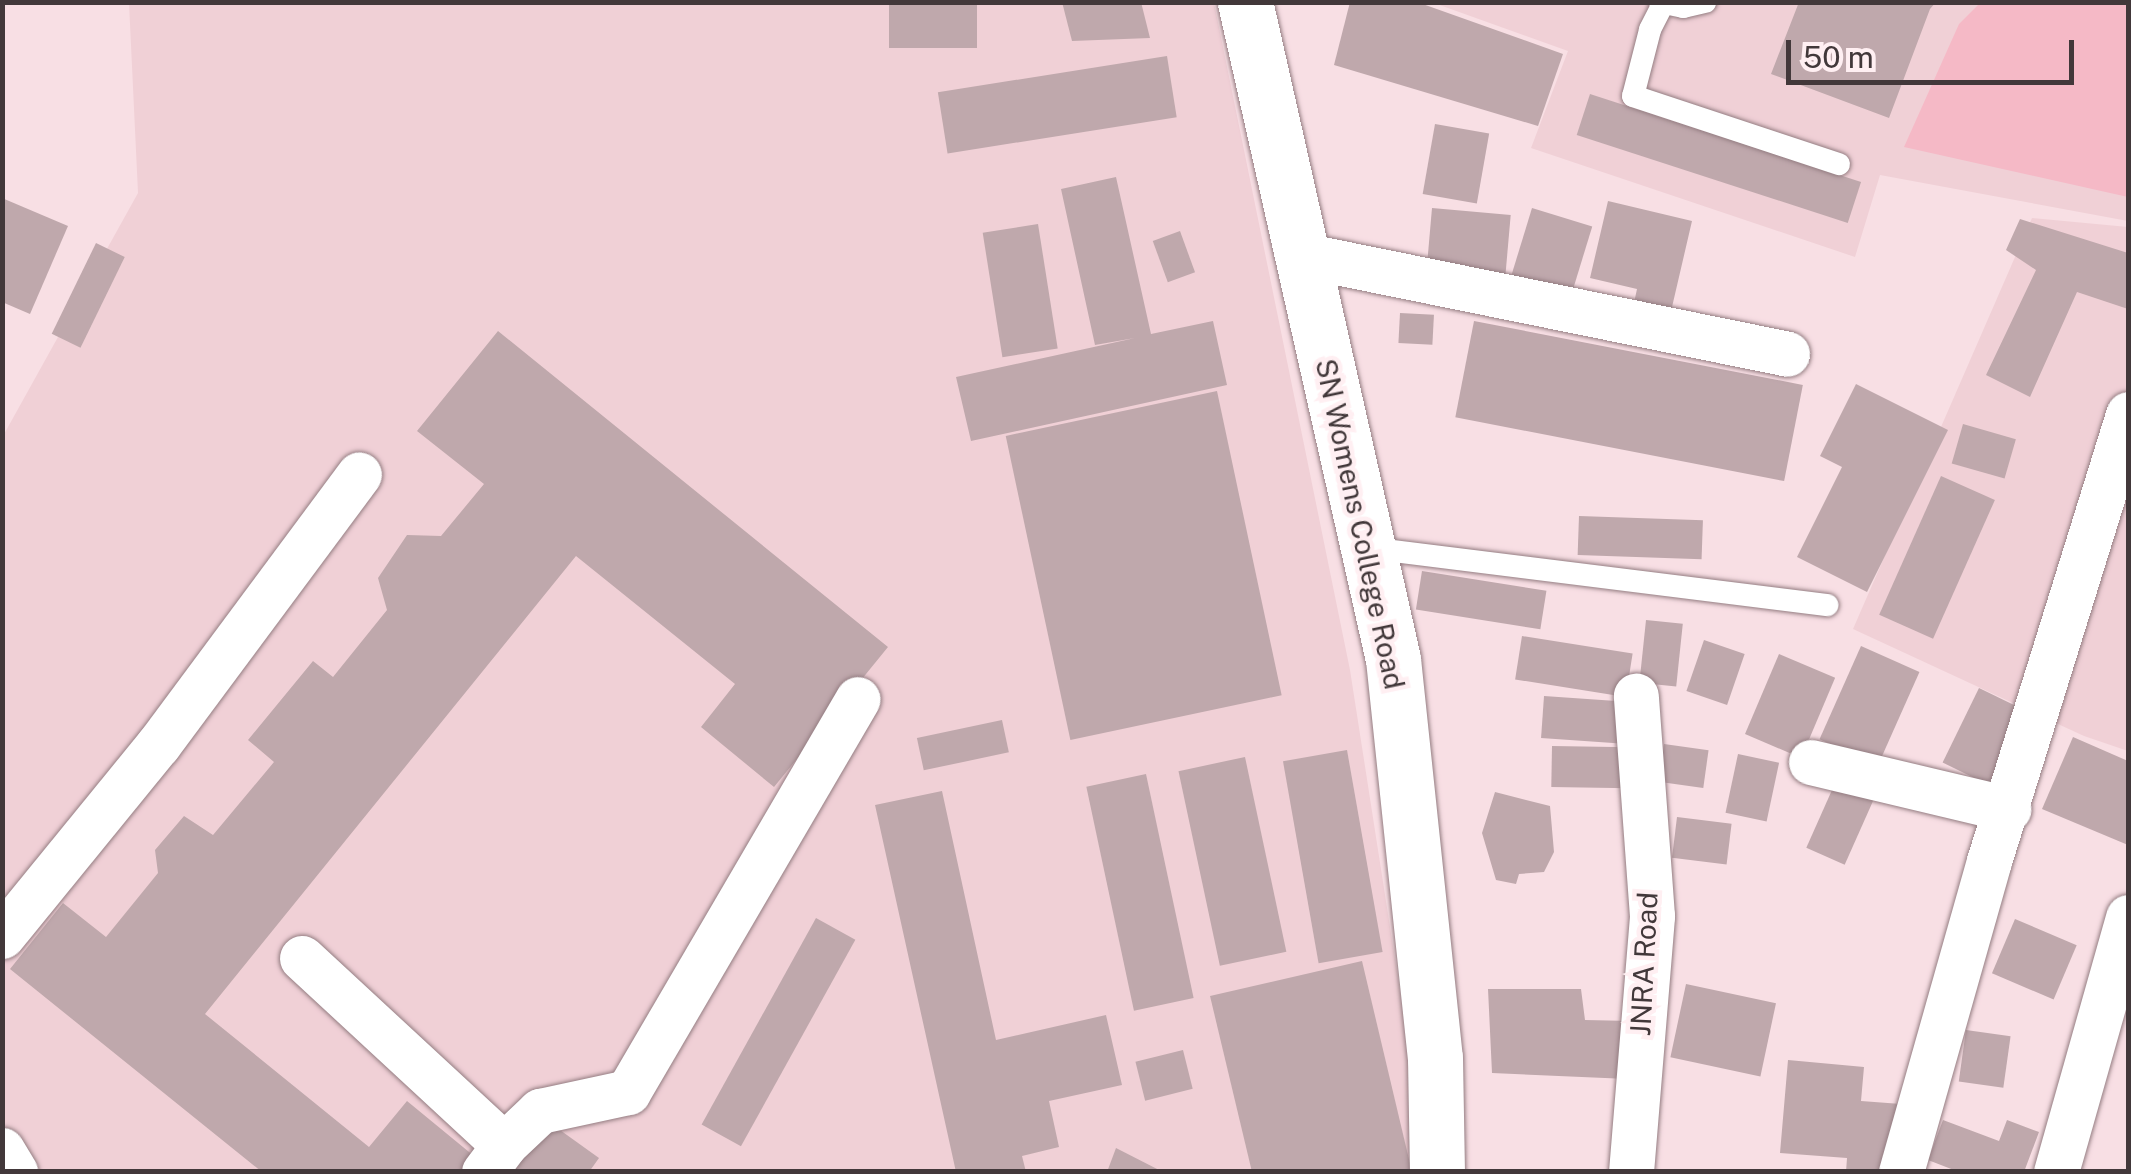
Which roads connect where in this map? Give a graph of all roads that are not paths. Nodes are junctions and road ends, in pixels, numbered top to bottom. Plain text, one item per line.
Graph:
1 (1244, 2) edge
2 (1705, 2) edge
3 (1661, 3) edge
4 (1839, 164) dead end
5 (1302, 255) junction
6 (1787, 354) dead end
7 (2128, 414) edge
8 (359, 474) dead end
9 (1369, 548) junction
10 (1828, 605) dead end
11 (1636, 696) dead end
12 (858, 699) dead end
13 (1811, 762) dead end
14 (2008, 809) junction
15 (2128, 917) edge
16 (2, 936) edge
17 (302, 958) dead end
18 (2, 1150) edge
19 (494, 1158) edge
20 (15, 1172) edge
21 (1437, 1172) edge
22 (1631, 1172) edge
23 (1901, 1172) edge
24 (2056, 1172) edge

1 - 5 street, SN Womens College Road
2 - 3 lane
3 - 4 lane
5 - 6 street
5 - 9 street, SN Womens College Road
7 - 14 street
8 - 16 street
9 - 10 lane
9 - 21 street, SN Womens College Road
11 - 22 street, JNRA Road
12 - 19 street
13 - 14 street
14 - 23 street
15 - 24 street
17 - 19 street
18 - 20 street

